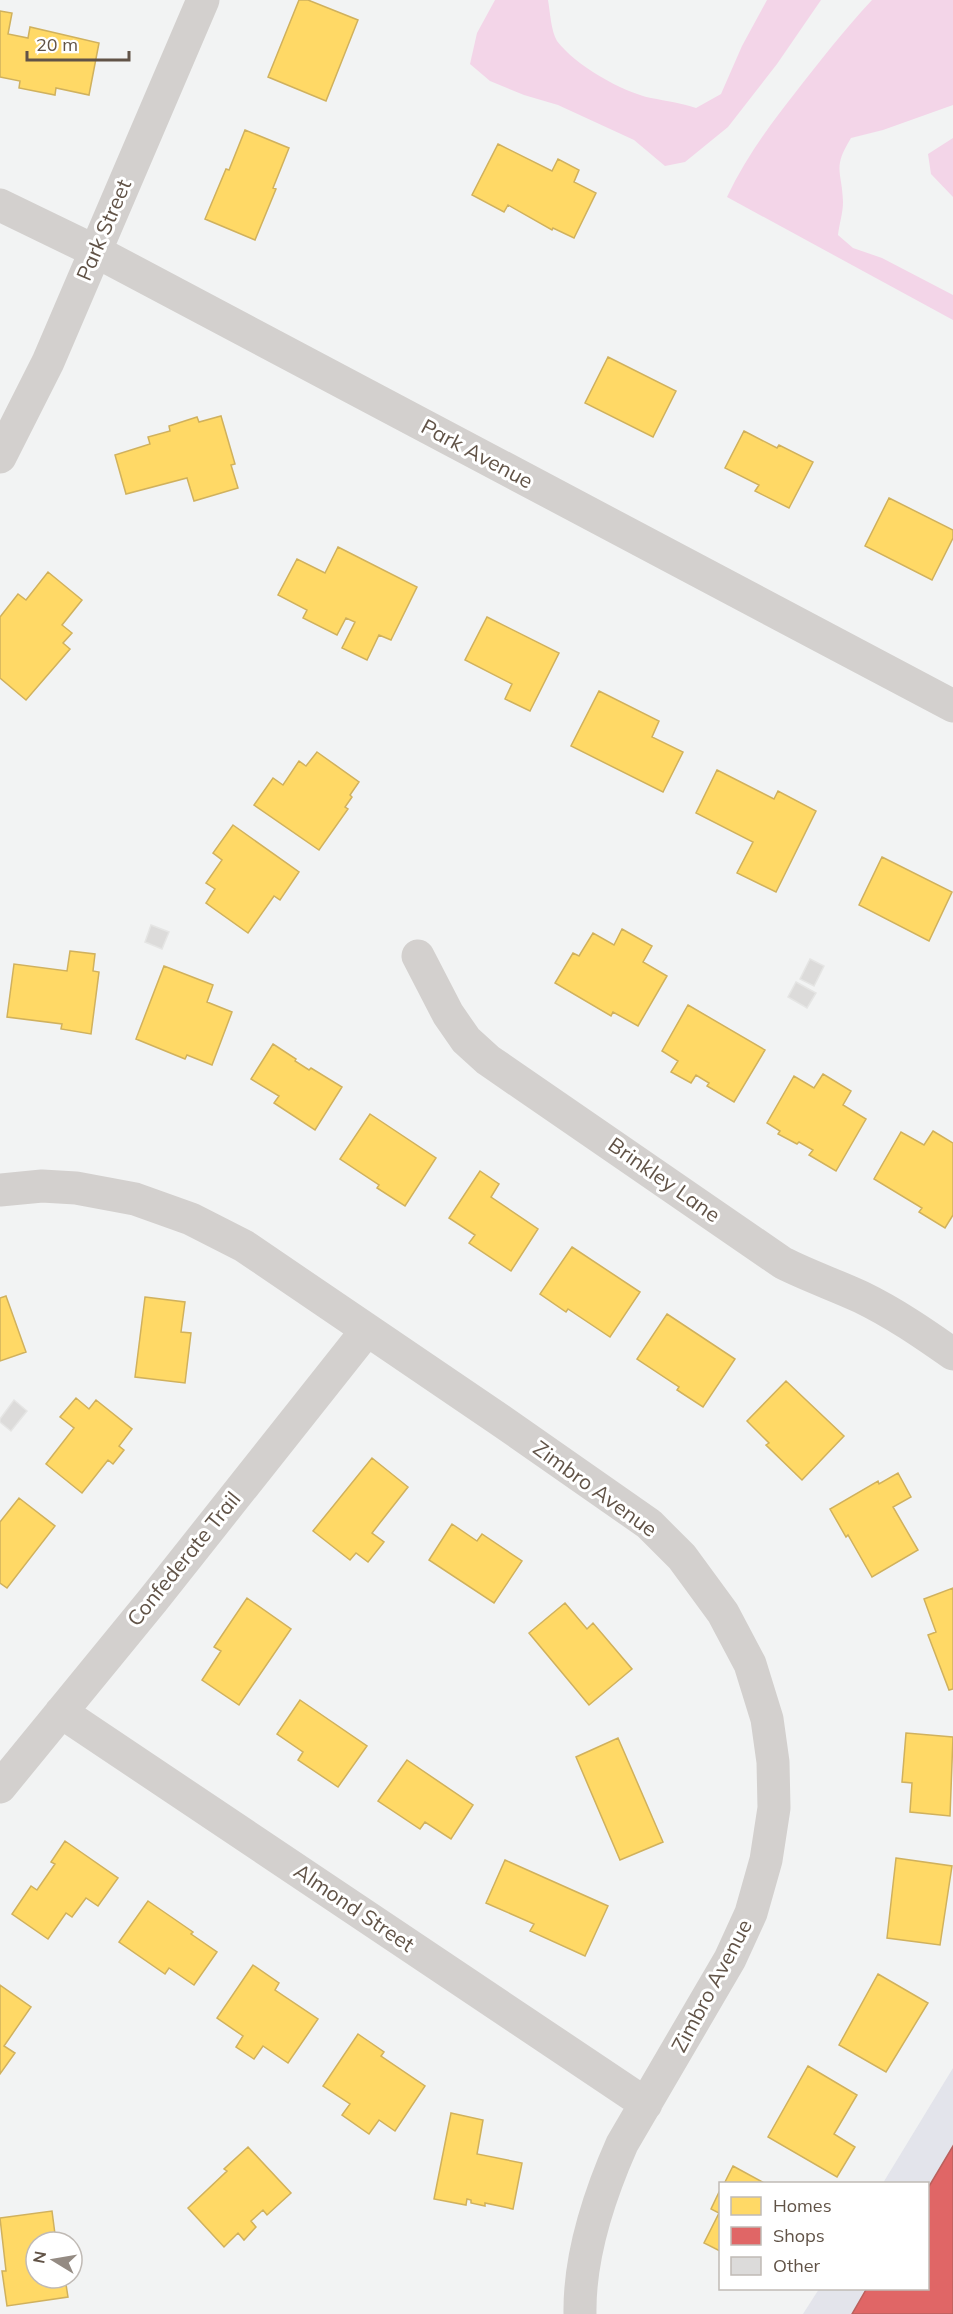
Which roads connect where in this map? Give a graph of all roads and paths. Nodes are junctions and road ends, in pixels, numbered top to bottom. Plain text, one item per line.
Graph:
1 (202, 0) edge
2 (0, 205) edge
3 (95, 251) junction
4 (0, 456) edge
5 (953, 706) edge
6 (418, 956) dead end
7 (0, 1190) edge
8 (367, 1330) junction
9 (953, 1354) edge
10 (61, 1712) junction
11 (0, 1787) edge
12 (646, 2104) junction
13 (580, 2314) edge

1 - 3 street, Park Street
2 - 3 street, Park Avenue
3 - 4 street, Park Street
3 - 5 street, Park Avenue
6 - 9 street, Brinkley Lane
7 - 8 street, Zimbro Avenue
8 - 10 street, Confederate Trail
8 - 12 street, Zimbro Avenue
10 - 11 street, Confederate Trail
10 - 12 street, Almond Street
12 - 13 street, Zimbro Avenue

